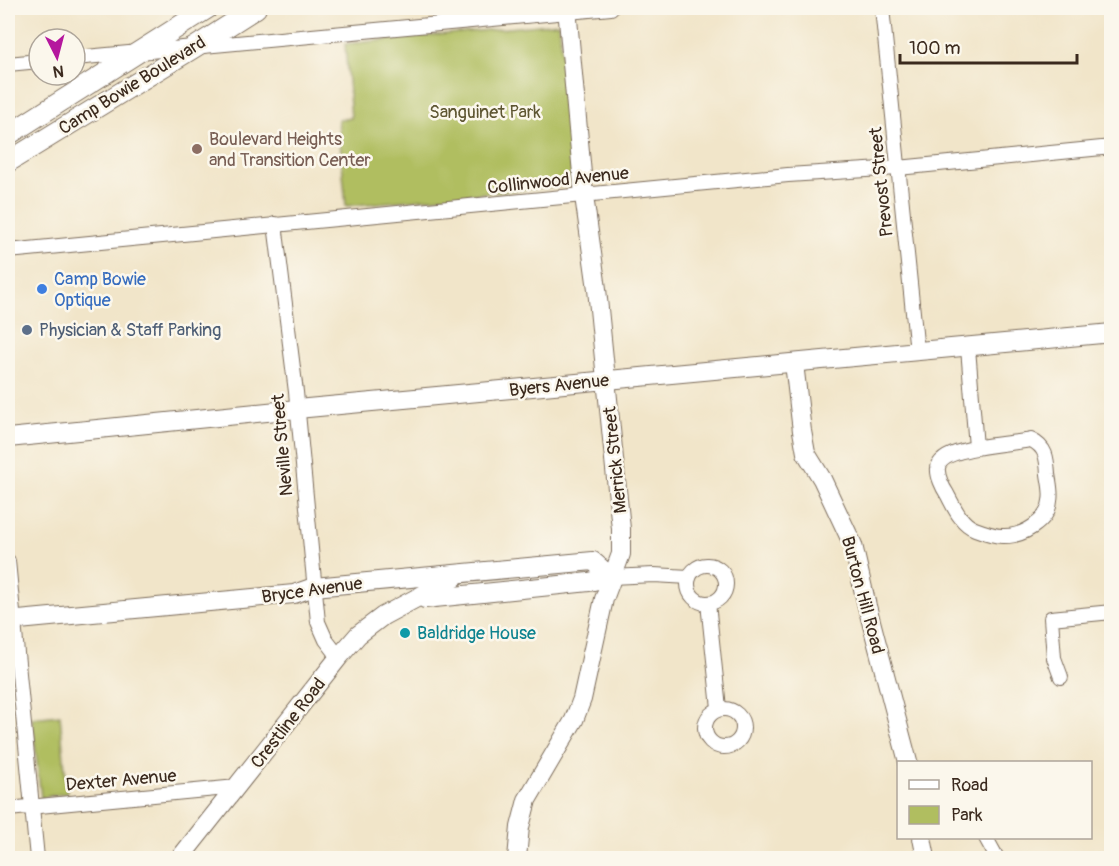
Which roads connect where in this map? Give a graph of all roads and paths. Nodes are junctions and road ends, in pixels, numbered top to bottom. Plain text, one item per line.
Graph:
1 (208, 8) edge
2 (255, 8) edge
3 (611, 8) edge
4 (882, 8) edge
5 (567, 10) edge
6 (195, 47) junction
7 (138, 53) junction
8 (87, 57) edge
9 (27, 62) edge
10 (8, 64) edge
11 (8, 135) edge
12 (1112, 147) edge
13 (8, 162) edge
14 (898, 168) junction
15 (584, 196) junction
16 (275, 224) junction
17 (8, 251) edge
18 (1112, 333) edge
19 (968, 348) junction
20 (917, 352) junction
21 (794, 363) junction
22 (607, 381) junction
23 (297, 409) junction
24 (8, 438) edge
25 (976, 447) junction
26 (8, 561) edge
27 (464, 573) junction
28 (611, 577) junction
29 (689, 577) junction
30 (314, 587) junction
31 (408, 602) junction
32 (708, 603) junction
33 (1112, 612) edge
34 (10, 620) edge
35 (339, 657) junction
36 (1061, 677) dead end
37 (719, 708) dead end
38 (912, 760) edge
39 (237, 787) junction
40 (32, 806) junction
41 (8, 808) edge
42 (922, 839) edge
43 (987, 839) edge
44 (37, 858) edge
45 (180, 858) edge
46 (517, 858) edge
47 (926, 858) edge
48 (997, 858) edge

1 - 7 main road, Camp Bowie Boulevard
2 - 6 main road, Camp Bowie Boulevard
3 - 5 street
4 - 14 street, Prevost Street
5 - 6 street
5 - 15 street, Merrick Street
6 - 7 street
6 - 13 main road, Camp Bowie Boulevard
7 - 8 street
7 - 11 main road, Camp Bowie Boulevard
9 - 10 street
12 - 14 street, Collinwood Avenue
14 - 15 street, Collinwood Avenue
14 - 20 street, Prevost Street
15 - 16 street, Collinwood Avenue
15 - 22 street, Merrick Street
16 - 17 street, Collinwood Avenue
16 - 23 street, Neville Street
18 - 19 street, Byers Avenue
19 - 20 street, Byers Avenue
19 - 25 street
20 - 21 street, Byers Avenue
21 - 22 street, Byers Avenue
21 - 38 street, Burton Hill Road
22 - 23 street, Byers Avenue
22 - 28 street, Merrick Street
23 - 24 street, Byers Avenue
23 - 30 street, Neville Street
25 - 25 street
26 - 34 street
27 - 28 street, Bryce Avenue
27 - 30 street, Bryce Avenue
27 - 31 street, Crestline Road
28 - 29 street
28 - 31 street
28 - 46 street, Merrick Street
29 - 32 street
29 - 32 street
30 - 34 street, Bryce Avenue
30 - 35 street, Neville Street
31 - 35 street, Crestline Road
32 - 37 street
33 - 36 street
34 - 40 street
35 - 39 street, Crestline Road
39 - 40 street, Dexter Avenue
39 - 45 street, Crestline Road
40 - 41 street, Dexter Avenue
40 - 44 street
42 - 47 street
43 - 48 street

